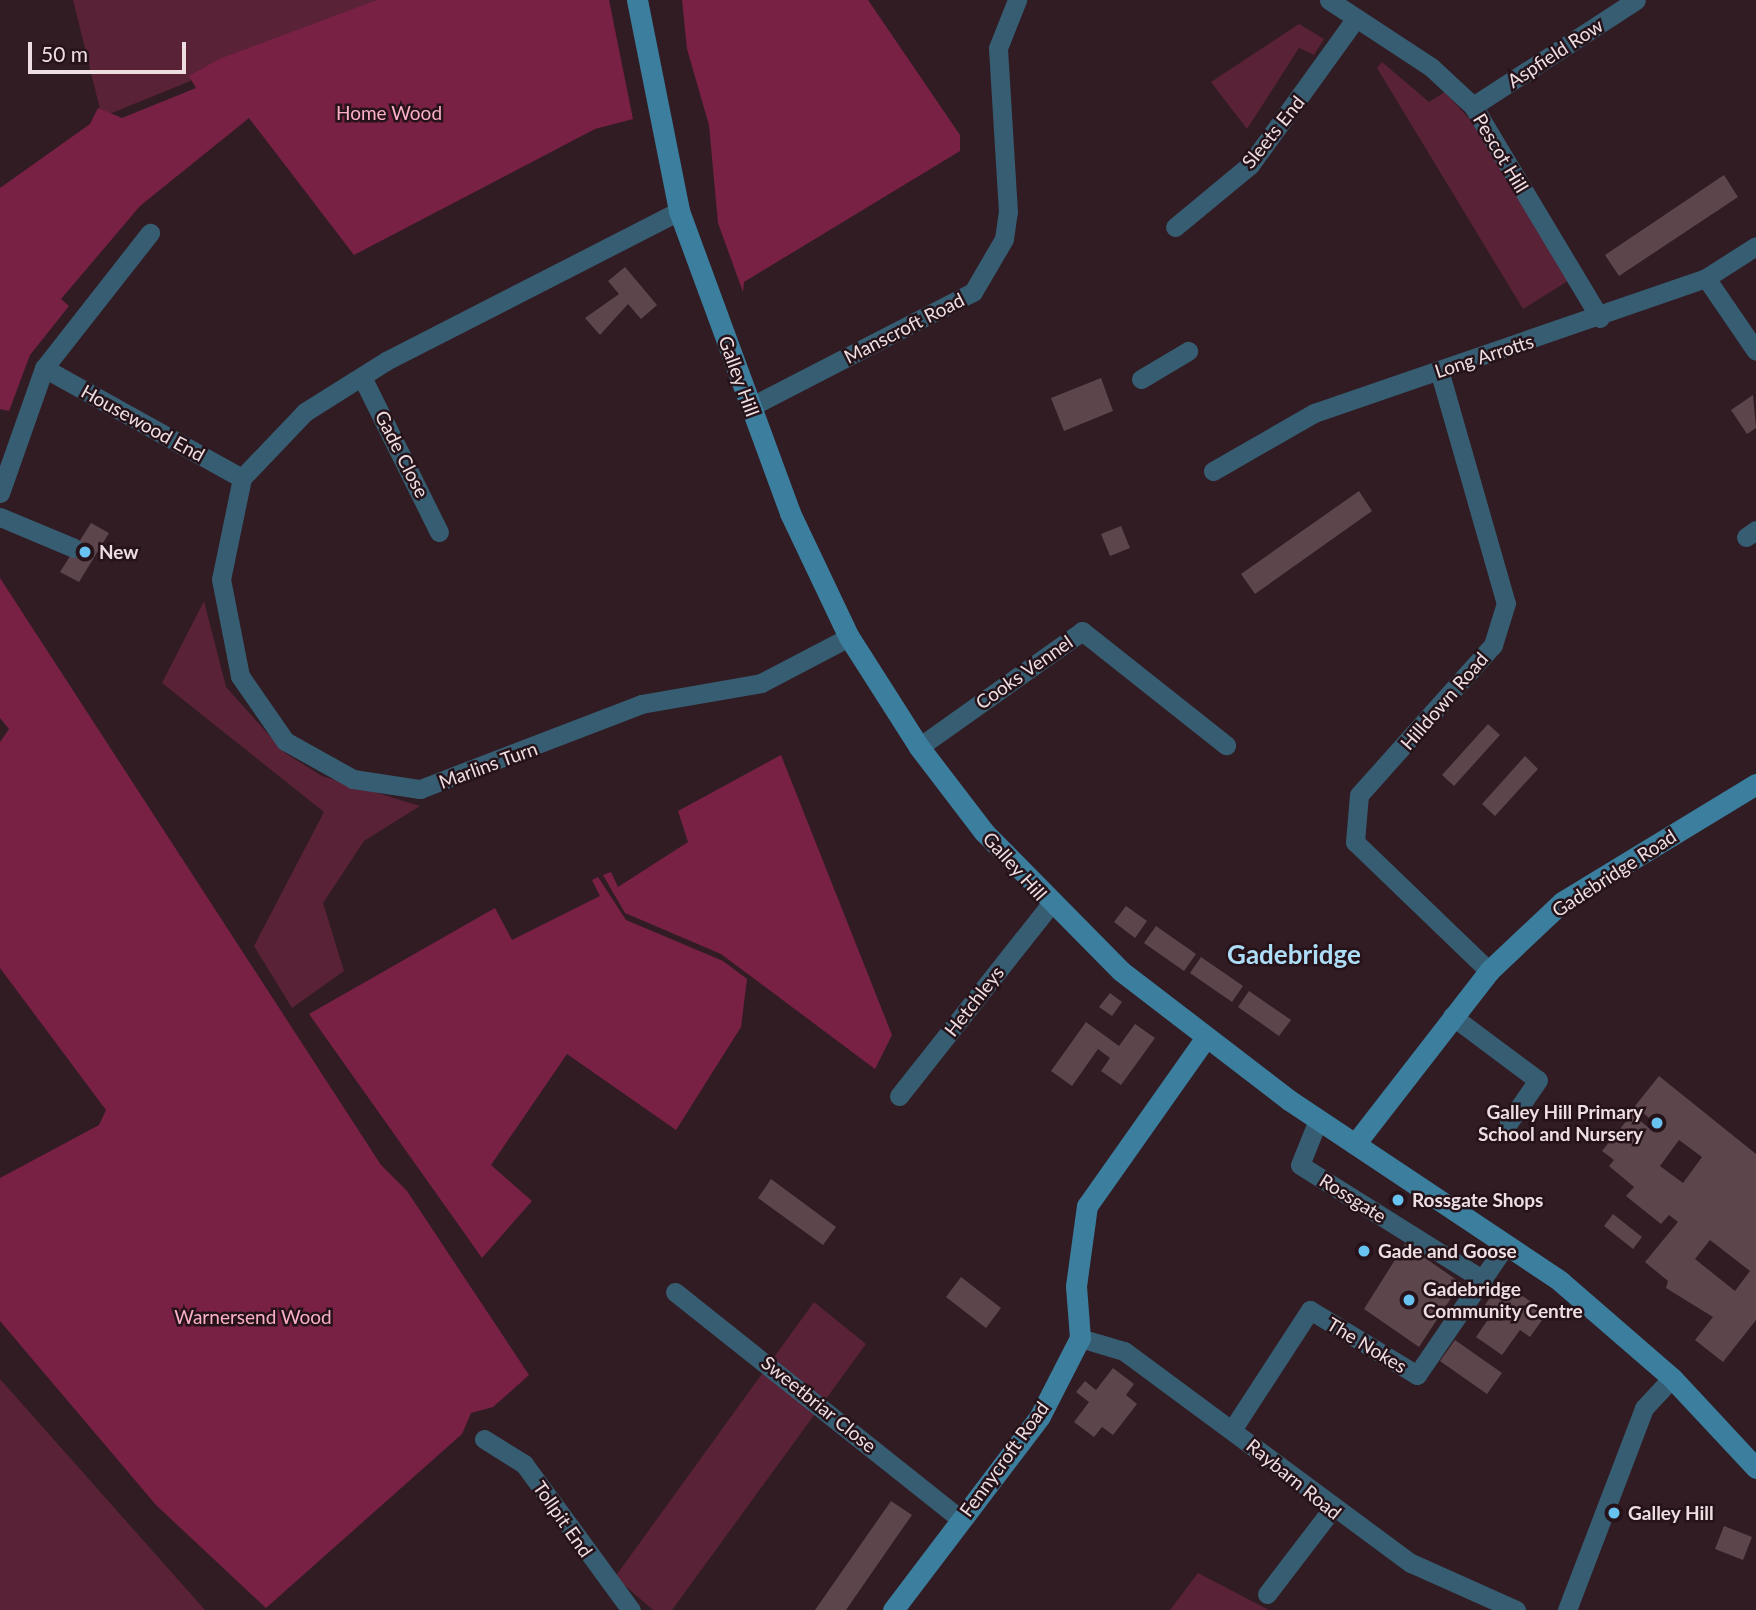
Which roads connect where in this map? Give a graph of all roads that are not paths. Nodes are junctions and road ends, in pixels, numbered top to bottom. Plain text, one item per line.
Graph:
1 (637, 0) edge
2 (1017, 0) edge
3 (1329, 0) edge
4 (1636, 0) edge
5 (1614, 6) edge
6 (1354, 21) junction
7 (1473, 106) junction
8 (679, 211) junction
9 (1175, 227) dead end
10 (150, 233) dead end
11 (1756, 246) edge
12 (1706, 278) junction
13 (1600, 318) junction
14 (1188, 351) dead end
15 (1756, 351) edge
16 (44, 368) junction
17 (1439, 370) junction
18 (362, 377) junction
19 (1141, 379) dead end
20 (750, 407) junction
21 (1213, 471) dead end
22 (242, 478) junction
23 (0, 493) edge
24 (0, 517) edge
25 (439, 532) dead end
26 (74, 548) dead end
27 (849, 637) junction
28 (1226, 745) dead end
29 (919, 747) junction
30 (1756, 784) edge
31 (1050, 905) junction
32 (1489, 971) junction
33 (1452, 1016) junction
34 (1205, 1039) junction
35 (898, 1096) dead end
36 (1318, 1120) junction
37 (1508, 1122) dead end
38 (1355, 1144) junction
39 (1503, 1249) junction
40 (1483, 1280) junction
41 (675, 1293) dead end
42 (1080, 1338) junction
43 (1672, 1378) junction
44 (1232, 1430) junction
45 (484, 1439) dead end
46 (1756, 1468) edge
47 (1332, 1509) junction
48 (960, 1519) junction
49 (1266, 1594) dead end
50 (631, 1610) edge
51 (893, 1610) edge
52 (1516, 1610) edge
53 (1567, 1610) edge

1 - 8 street, Galley Hill
2 - 20 street, Manscroft Road
3 - 6 street, Pescot Hill
4 - 5 street, Aspfield Row
5 - 7 street, Aspfield Row
6 - 7 street, Pescot Hill
6 - 9 street, Sleets End
7 - 13 street, Pescot Hill
8 - 18 street
8 - 20 street, Galley Hill
10 - 16 street
11 - 12 street, Long Arrotts
12 - 13 street, Long Arrotts
12 - 15 street
13 - 17 street, Long Arrotts
14 - 19 street
16 - 22 street, Housewood End
16 - 23 street
17 - 21 street, Long Arrotts
17 - 32 street, Hilldown Road
18 - 22 street
18 - 25 street, Gade Close
20 - 27 street, Galley Hill
22 - 27 street, Marlins Turn
24 - 26 street
27 - 29 street, Galley Hill
28 - 29 street, Cooks Vennel
29 - 31 street, Galley Hill
30 - 32 street, Gadebridge Road
31 - 34 street, Galley Hill
31 - 35 street, Hetchleys
32 - 33 street, Gadebridge Road
33 - 37 street
33 - 38 street, Gadebridge Road
34 - 36 street, Galley Hill
34 - 42 street
36 - 38 street, Galley Hill
36 - 40 street, Rossgate
38 - 39 street, Galley Hill
39 - 40 street, The Nokes
39 - 43 street, Galley Hill
40 - 44 street, The Nokes
41 - 48 street, Sweetbriar Close
42 - 44 street, Raybarn Road
42 - 48 street, Fennycroft Road
43 - 46 street, Galley Hill
43 - 53 street
44 - 47 street, Raybarn Road
45 - 50 street, Tollpit End
47 - 49 street
47 - 52 street, Raybarn Road
48 - 51 street, Fennycroft Road

